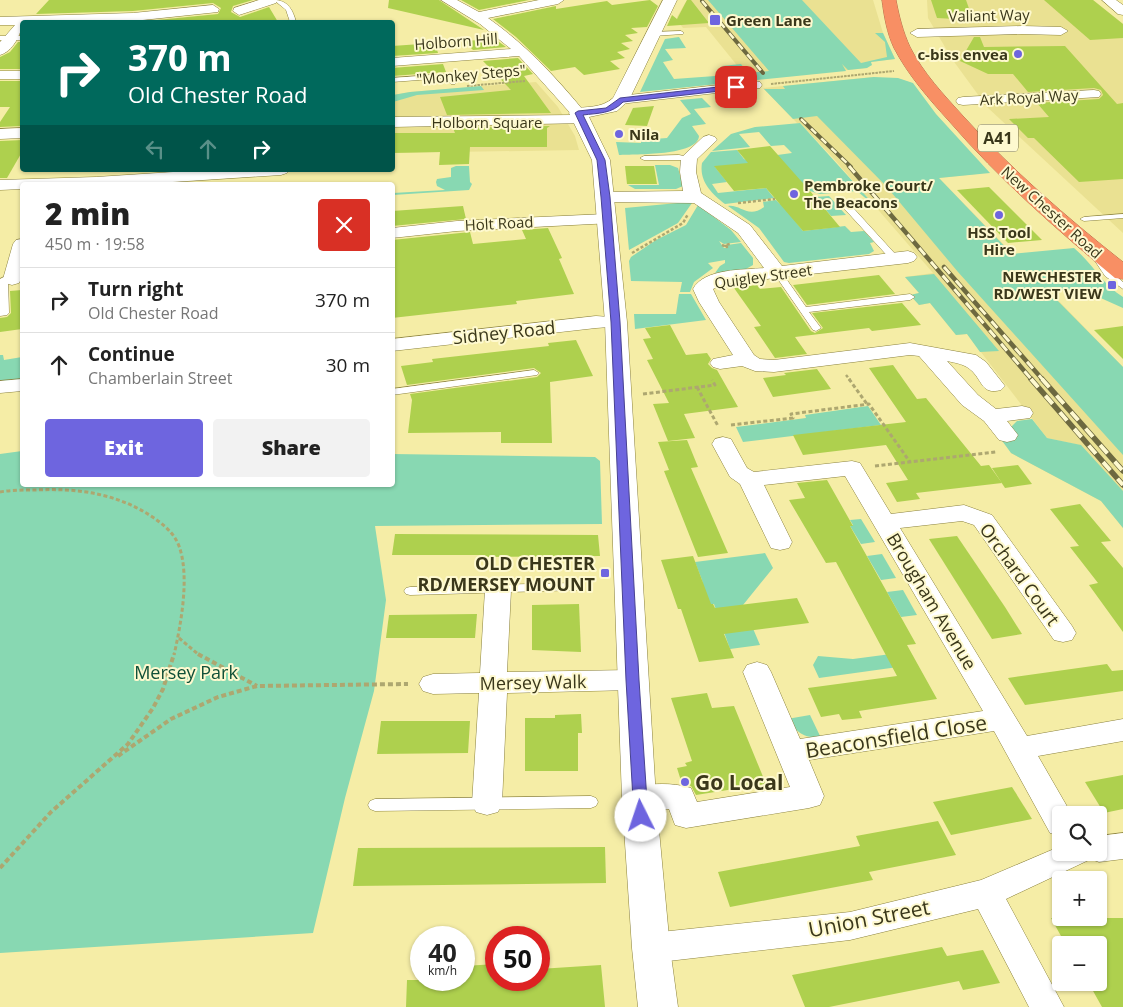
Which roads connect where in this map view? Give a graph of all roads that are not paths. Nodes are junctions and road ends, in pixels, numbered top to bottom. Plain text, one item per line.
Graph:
1 (271, 0) edge
2 (277, 0) edge
3 (432, 0) edge
4 (558, 0) edge
5 (670, 0) edge
6 (1108, 0) edge
7 (452, 2) edge
8 (887, 4) edge
9 (92, 6) dead end
10 (214, 9) edge
11 (1123, 11) edge
12 (239, 12) dead end
13 (479, 16) junction
14 (86, 19) junction
15 (71, 20) edge
16 (122, 20) edge
17 (292, 20) edge
18 (0, 21) edge
19 (20, 23) edge
20 (914, 26) joint
21 (20, 28) edge
22 (1061, 31) dead end
23 (681, 33) dead end
24 (653, 34) junction
25 (11, 38) edge
26 (0, 51) edge
27 (521, 52) junction
28 (927, 53) dead end
29 (395, 62) edge
30 (20, 74) edge
31 (0, 75) edge
32 (395, 80) edge
33 (453, 83) dead end
34 (745, 88) road end
35 (958, 94) joint
36 (1094, 94) dead end
37 (620, 100) junction
38 (580, 116) junction
39 (398, 119) edge
40 (980, 119) dead end
41 (20, 133) edge
42 (0, 134) edge
43 (708, 140) dead end
44 (644, 158) dead end
45 (689, 158) junction
46 (271, 172) edge
47 (42, 180) edge
48 (225, 180) edge
49 (20, 182) edge
50 (21, 182) edge
51 (78, 182) edge
52 (139, 182) edge
53 (0, 184) edge
54 (702, 200) junction
55 (843, 202) dead end
56 (606, 208) junction
57 (1079, 215) joint
58 (1123, 216) edge
59 (395, 233) edge
60 (1106, 242) edge
61 (20, 253) edge
62 (901, 258) joint
63 (777, 272) junction
64 (1123, 273) edge
65 (10, 279) edge
66 (1123, 286) edge
67 (910, 297) dead end
68 (803, 310) junction
69 (0, 313) edge
70 (616, 322) junction
71 (816, 328) dead end
72 (395, 344) edge
73 (925, 351) junction
74 (746, 359) junction
75 (720, 363) road end
76 (534, 373) dead end
77 (20, 385) edge
78 (994, 386) dead end
79 (0, 387) edge
80 (395, 392) edge
81 (1022, 413) dead end
82 (992, 416) junction
83 (720, 435) road end
84 (1007, 435) road end
85 (750, 480) junction
86 (886, 522) junction
87 (780, 542) dead end
88 (575, 587) dead end
89 (498, 590) junction
90 (410, 591) dead end
91 (1063, 633) dead end
92 (757, 672) dead end
93 (632, 680) junction
94 (493, 683) junction
95 (433, 684) road end
96 (1002, 719) junction
97 (1123, 730) edge
98 (1019, 748) junction
99 (791, 752) junction
100 (640, 798) junction
101 (591, 802) dead end
102 (487, 803) junction
103 (375, 805) dead end
104 (1052, 808) edge
105 (1123, 846) edge
106 (1107, 848) edge
107 (1060, 861) edge
108 (986, 893) junction
109 (651, 948) junction
110 (658, 1007) edge
111 (1047, 1007) edge

1 - 12 street
2 - 17 lane
3 - 7 street
4 - 13 street
5 - 24 main road
6 - 11 street
7 - 13 street
8 - 60 highway, New Chester Road / A41
9 - 14 street
10 - 16 street
13 - 27 street
14 - 15 street
14 - 16 street
18 - 19 street
20 - 22 street, Valiant Way
20 - 28 highway
21 - 25 street
23 - 24 lane
24 - 37 main road
25 - 26 street
27 - 29 street, Holborn Hill
27 - 38 street
30 - 31 street
32 - 33 lane
34 - 37 street
35 - 36 street, Ark Royal Way
35 - 40 highway, A41
37 - 38 main road
38 - 39 street, Holborn Square
38 - 56 main road
41 - 42 street
43 - 45 street
44 - 45 lane
45 - 54 street
46 - 48 street
47 - 50 street
47 - 51 street
48 - 52 street
49 - 53 street
54 - 56 street, Holt Road
54 - 63 street
55 - 62 lane
56 - 59 street, Holt Road
56 - 70 main road
57 - 58 lane
57 - 60 highway, New Chester Road / A41
60 - 64 highway, New Chester Road / A41
60 - 66 lane
61 - 65 street
62 - 63 street, Quigley Street
63 - 68 lane
63 - 74 street, Quigley Street
65 - 69 lane
67 - 68 lane
68 - 71 lane
70 - 72 street, Sidney Road
70 - 93 main road
73 - 74 street
73 - 78 street
73 - 82 street
74 - 75 street
76 - 80 lane
77 - 79 street
81 - 82 street
82 - 84 street
83 - 85 street
85 - 86 street, Brougham Avenue
85 - 87 street
86 - 91 street, Orchard Court
86 - 96 street, Brougham Avenue
88 - 89 lane
89 - 90 lane
89 - 94 street
92 - 99 street, Beaconsfield Close
93 - 94 street, Mersey Walk
93 - 100 main road
94 - 95 street, Mersey Walk
94 - 102 street
96 - 98 street, Brougham Avenue
96 - 99 street, Beaconsfield Close
97 - 98 street
98 - 104 street, Brougham Avenue
99 - 100 street, Beaconsfield Close
100 - 109 main road
101 - 102 lane
102 - 103 lane
105 - 106 street
107 - 108 street, Union Street
108 - 109 street, Union Street
108 - 111 street
109 - 110 main road

